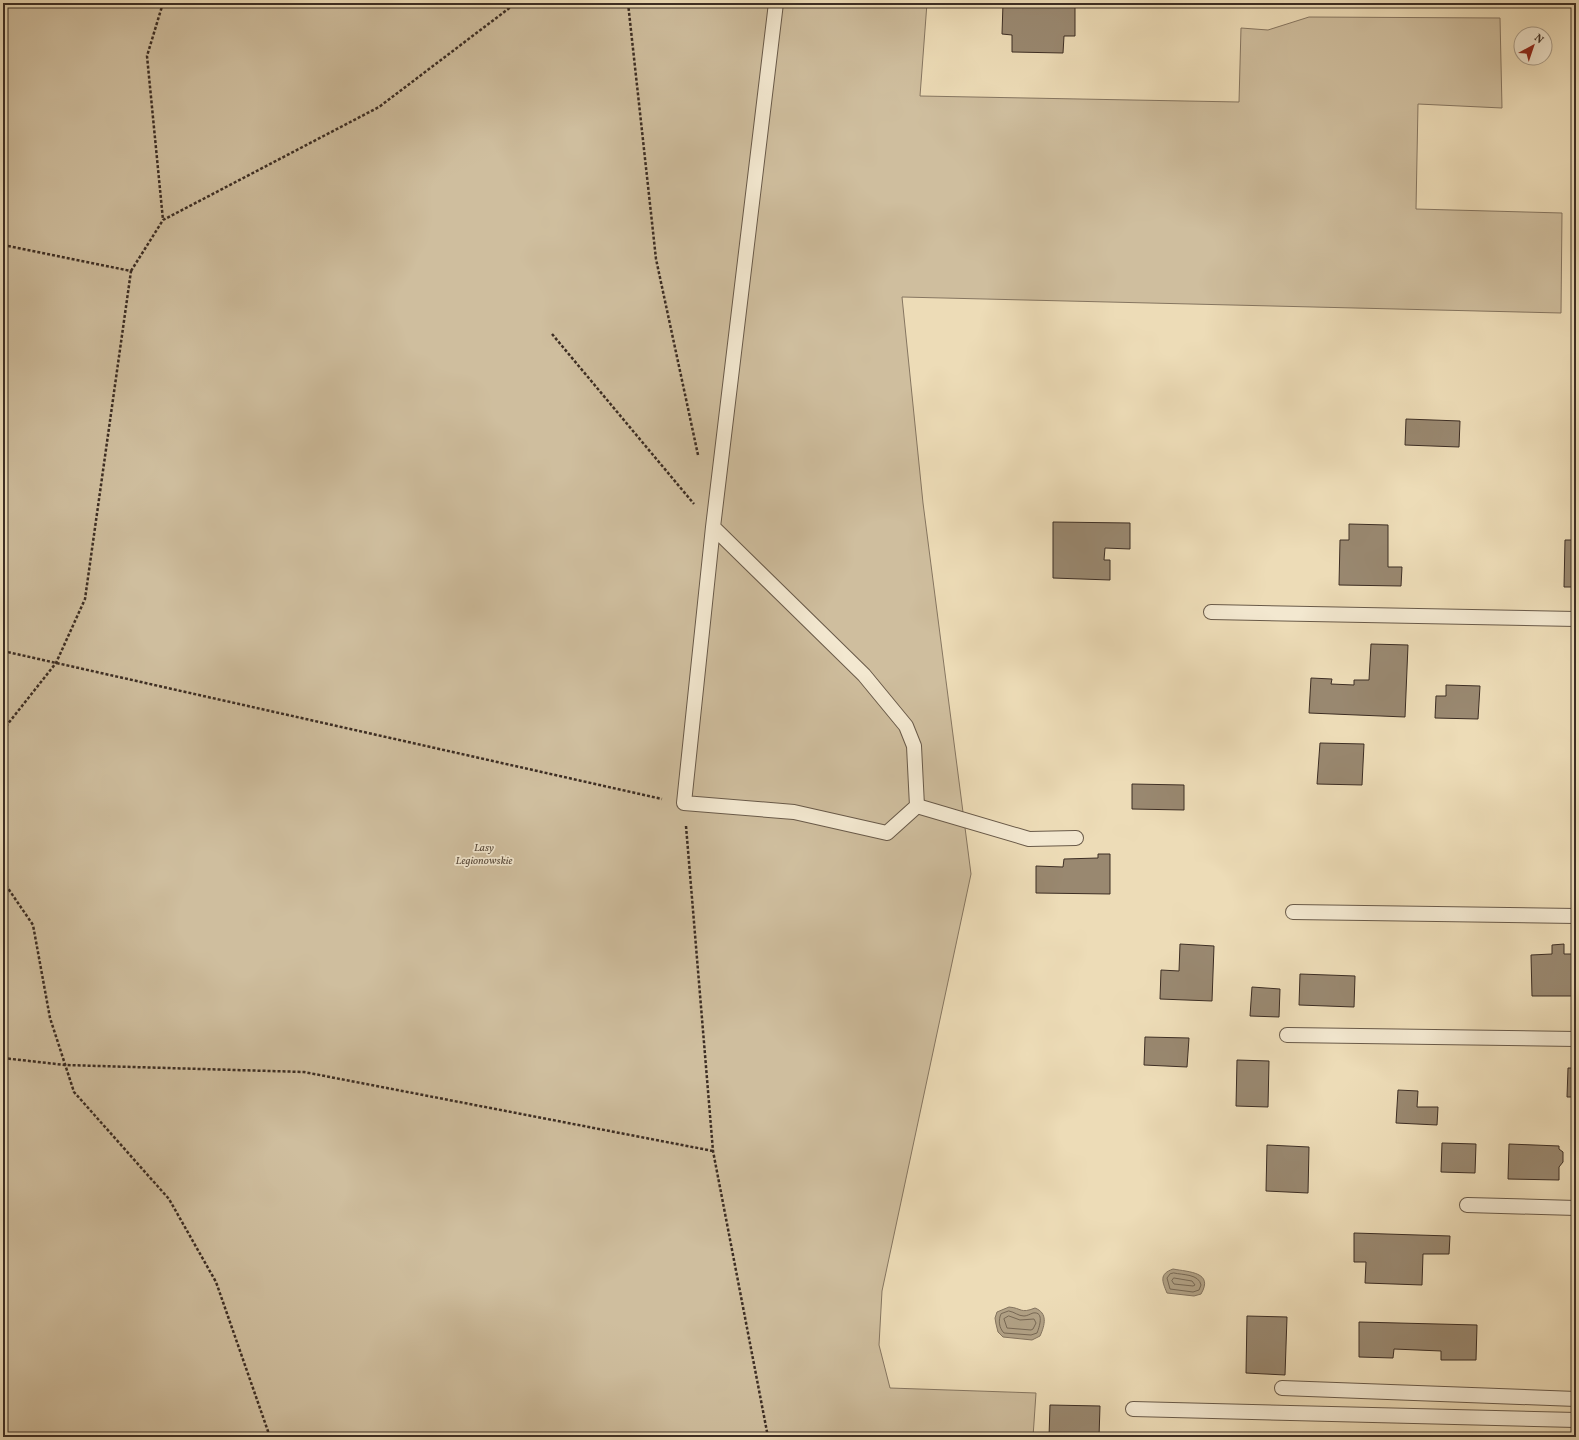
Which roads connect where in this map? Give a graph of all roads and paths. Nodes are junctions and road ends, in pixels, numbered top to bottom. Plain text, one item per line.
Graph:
1 (163, 3) edge
2 (516, 3) edge
3 (628, 3) edge
4 (776, 3) edge
5 (163, 220) junction
6 (3, 244) edge
7 (131, 271) junction
8 (552, 334) dead end
9 (699, 458) dead end
10 (713, 528) junction
11 (1211, 612) dead end
12 (1576, 619) edge
13 (3, 652) edge
14 (56, 663) junction
15 (3, 730) edge
16 (684, 804) junction
17 (917, 806) junction
18 (1076, 838) dead end
19 (3, 881) edge
20 (1293, 912) dead end
21 (1576, 916) edge
22 (1287, 1035) dead end
23 (1576, 1039) edge
24 (3, 1058) edge
25 (65, 1065) junction
26 (713, 1151) junction
27 (1467, 1205) dead end
28 (1576, 1208) edge
29 (1282, 1388) dead end
30 (1576, 1399) edge
31 (1133, 1409) dead end
32 (1576, 1420) edge
33 (270, 1437) edge
34 (768, 1437) edge

1 - 5 path
2 - 5 path
3 - 9 path
4 - 10 lane
5 - 7 path
6 - 7 path
7 - 14 path
8 - 10 path
10 - 16 lane
10 - 17 lane
11 - 12 lane
13 - 14 path
14 - 15 path
14 - 16 path
16 - 17 lane
16 - 26 path
17 - 18 lane
19 - 25 path
20 - 21 lane
22 - 23 lane
24 - 25 path
25 - 26 path
25 - 33 path
26 - 34 path
27 - 28 lane
29 - 30 lane
31 - 32 lane

